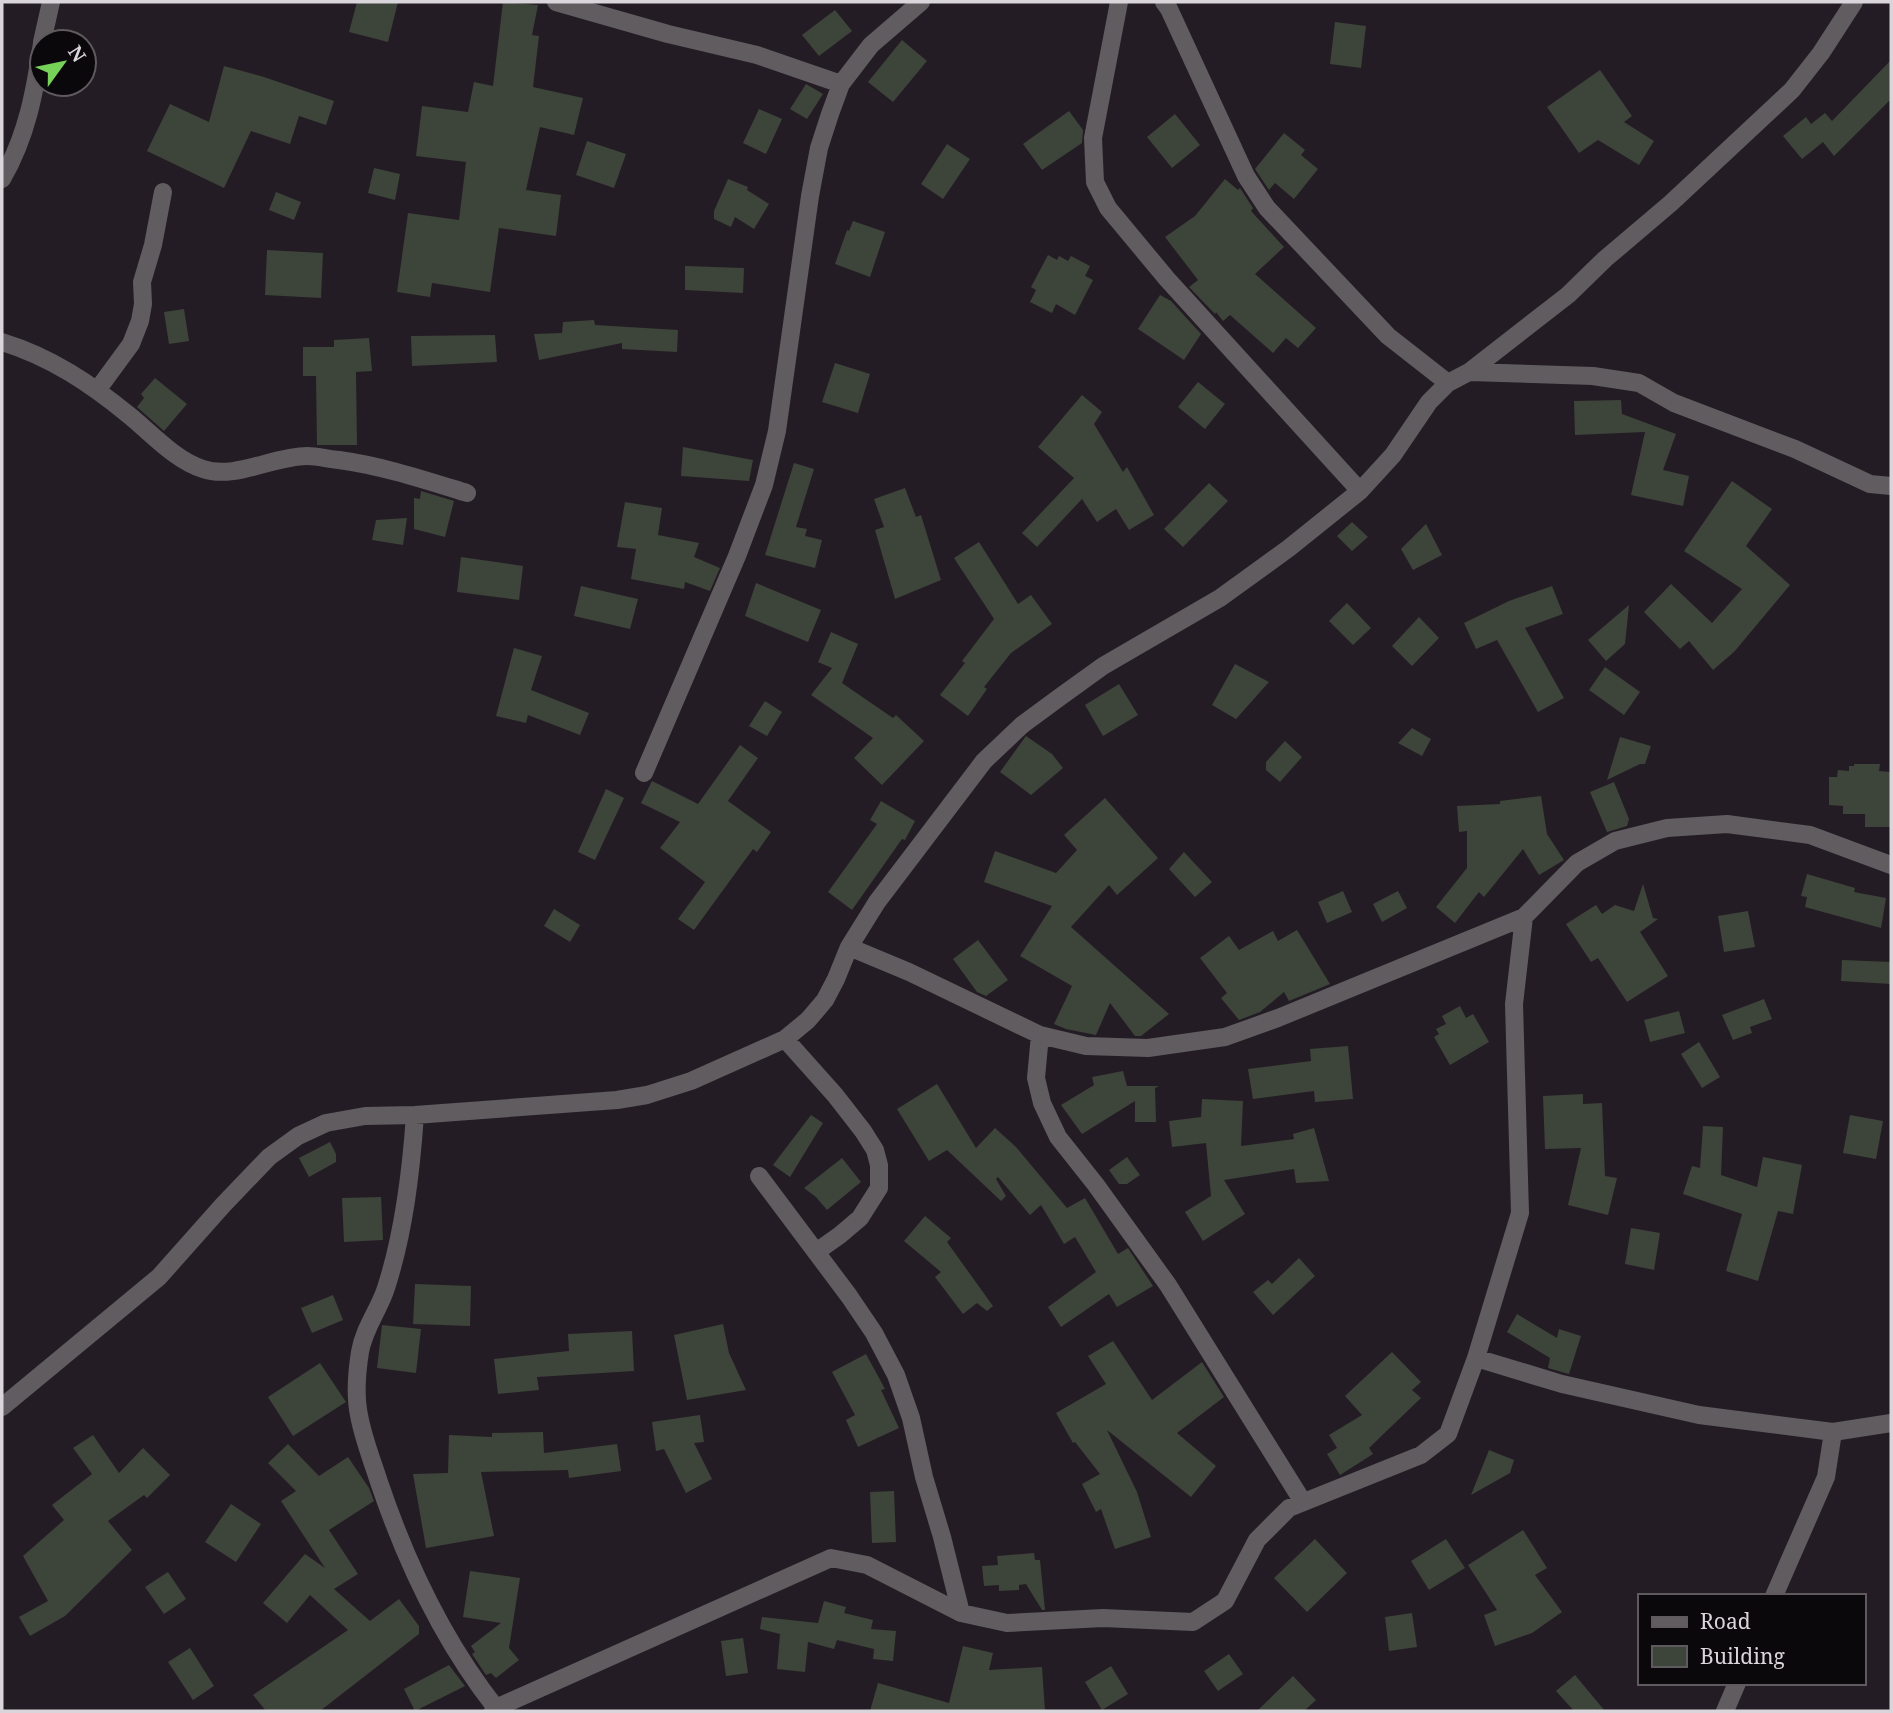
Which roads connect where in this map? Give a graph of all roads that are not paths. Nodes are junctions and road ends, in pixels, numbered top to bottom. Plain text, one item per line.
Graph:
1 (51, 2) edge
2 (556, 2) edge
3 (921, 2) edge
4 (1119, 2) edge
5 (1164, 2) edge
6 (1854, 2) edge
7 (45, 28) edge
8 (841, 84) junction
9 (31, 98) edge
10 (2, 179) edge
11 (163, 192) dead end
12 (2, 342) edge
13 (1469, 372) junction
14 (1448, 383) junction
15 (98, 390) junction
16 (1891, 486) edge
17 (1360, 491) junction
18 (467, 493) dead end
19 (645, 773) dead end
20 (1891, 865) edge
21 (1524, 917) junction
22 (849, 947) junction
23 (1040, 1035) junction
24 (785, 1039) junction
25 (415, 1115) junction
26 (760, 1176) dead end
27 (816, 1252) junction
28 (1476, 1358) junction
29 (2, 1407) edge
30 (1891, 1423) edge
31 (1833, 1432) junction
32 (1303, 1502) junction
33 (1775, 1594) edge
34 (961, 1613) junction
35 (1736, 1685) edge
36 (494, 1710) edge
37 (1725, 1711) edge

1 - 7 street
2 - 8 street
3 - 8 street
4 - 17 street
5 - 14 street
6 - 13 street
8 - 19 street
9 - 10 street
11 - 15 street
12 - 15 street
13 - 14 street
13 - 16 street
14 - 17 street
15 - 18 street
17 - 22 street
20 - 21 street
21 - 23 street
21 - 28 street
22 - 23 street
22 - 24 street
23 - 32 street
24 - 25 street
24 - 27 street
25 - 29 street
25 - 36 street
26 - 27 street
27 - 34 street
28 - 31 street
28 - 32 street
30 - 31 street
31 - 33 street
32 - 34 street
34 - 36 street
35 - 37 street

